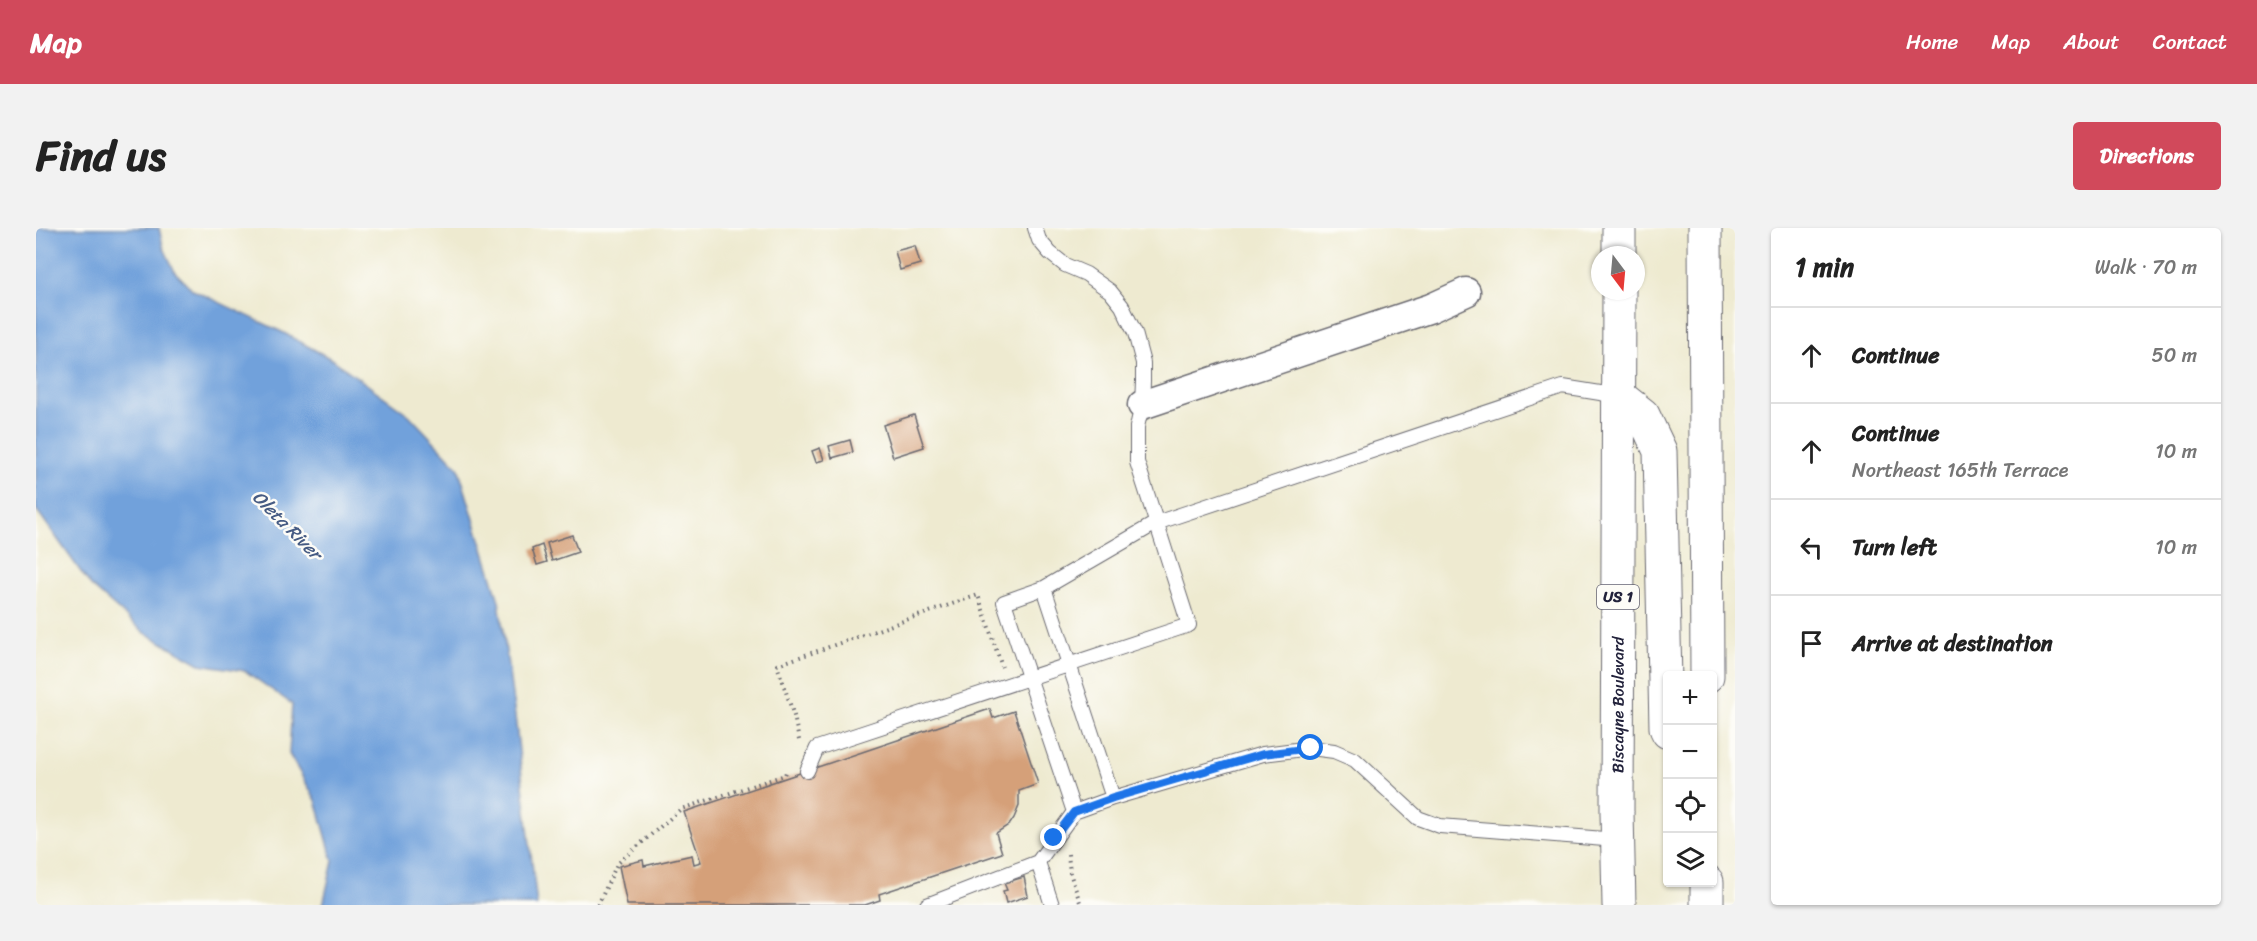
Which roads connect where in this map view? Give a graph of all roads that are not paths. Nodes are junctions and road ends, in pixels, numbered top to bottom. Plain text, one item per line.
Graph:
1 (1035, 228) edge
2 (1619, 228) edge
3 (1705, 228) edge
4 (1619, 246) edge
5 (1466, 292) dead end
6 (1619, 300) edge
7 (1619, 396) junction
8 (1142, 405) junction
9 (1156, 523) junction
10 (1044, 588) junction
11 (1070, 663) junction
12 (1707, 671) edge
13 (1029, 677) junction
14 (1666, 725) edge
15 (807, 771) dead end
16 (1113, 798) junction
17 (1074, 812) junction
18 (1617, 840) junction
19 (1038, 862) junction
20 (1707, 887) edge
21 (1619, 903) edge
22 (927, 905) edge
23 (1052, 905) edge
24 (1707, 905) edge

1 - 8 lane
2 - 4 main road
3 - 12 main road
5 - 8 street
6 - 7 main road, Biscayne Boulevard / US 1
7 - 9 lane
7 - 14 main road
7 - 18 main road, Biscayne Boulevard / US 1
8 - 9 lane
9 - 10 lane
9 - 11 lane
10 - 11 lane
10 - 13 lane
11 - 13 lane
11 - 16 lane
13 - 15 lane
13 - 17 lane
16 - 17 lane
16 - 18 lane
17 - 19 lane
18 - 21 main road, Biscayne Boulevard / US 1
19 - 22 lane
19 - 23 lane
20 - 24 main road

